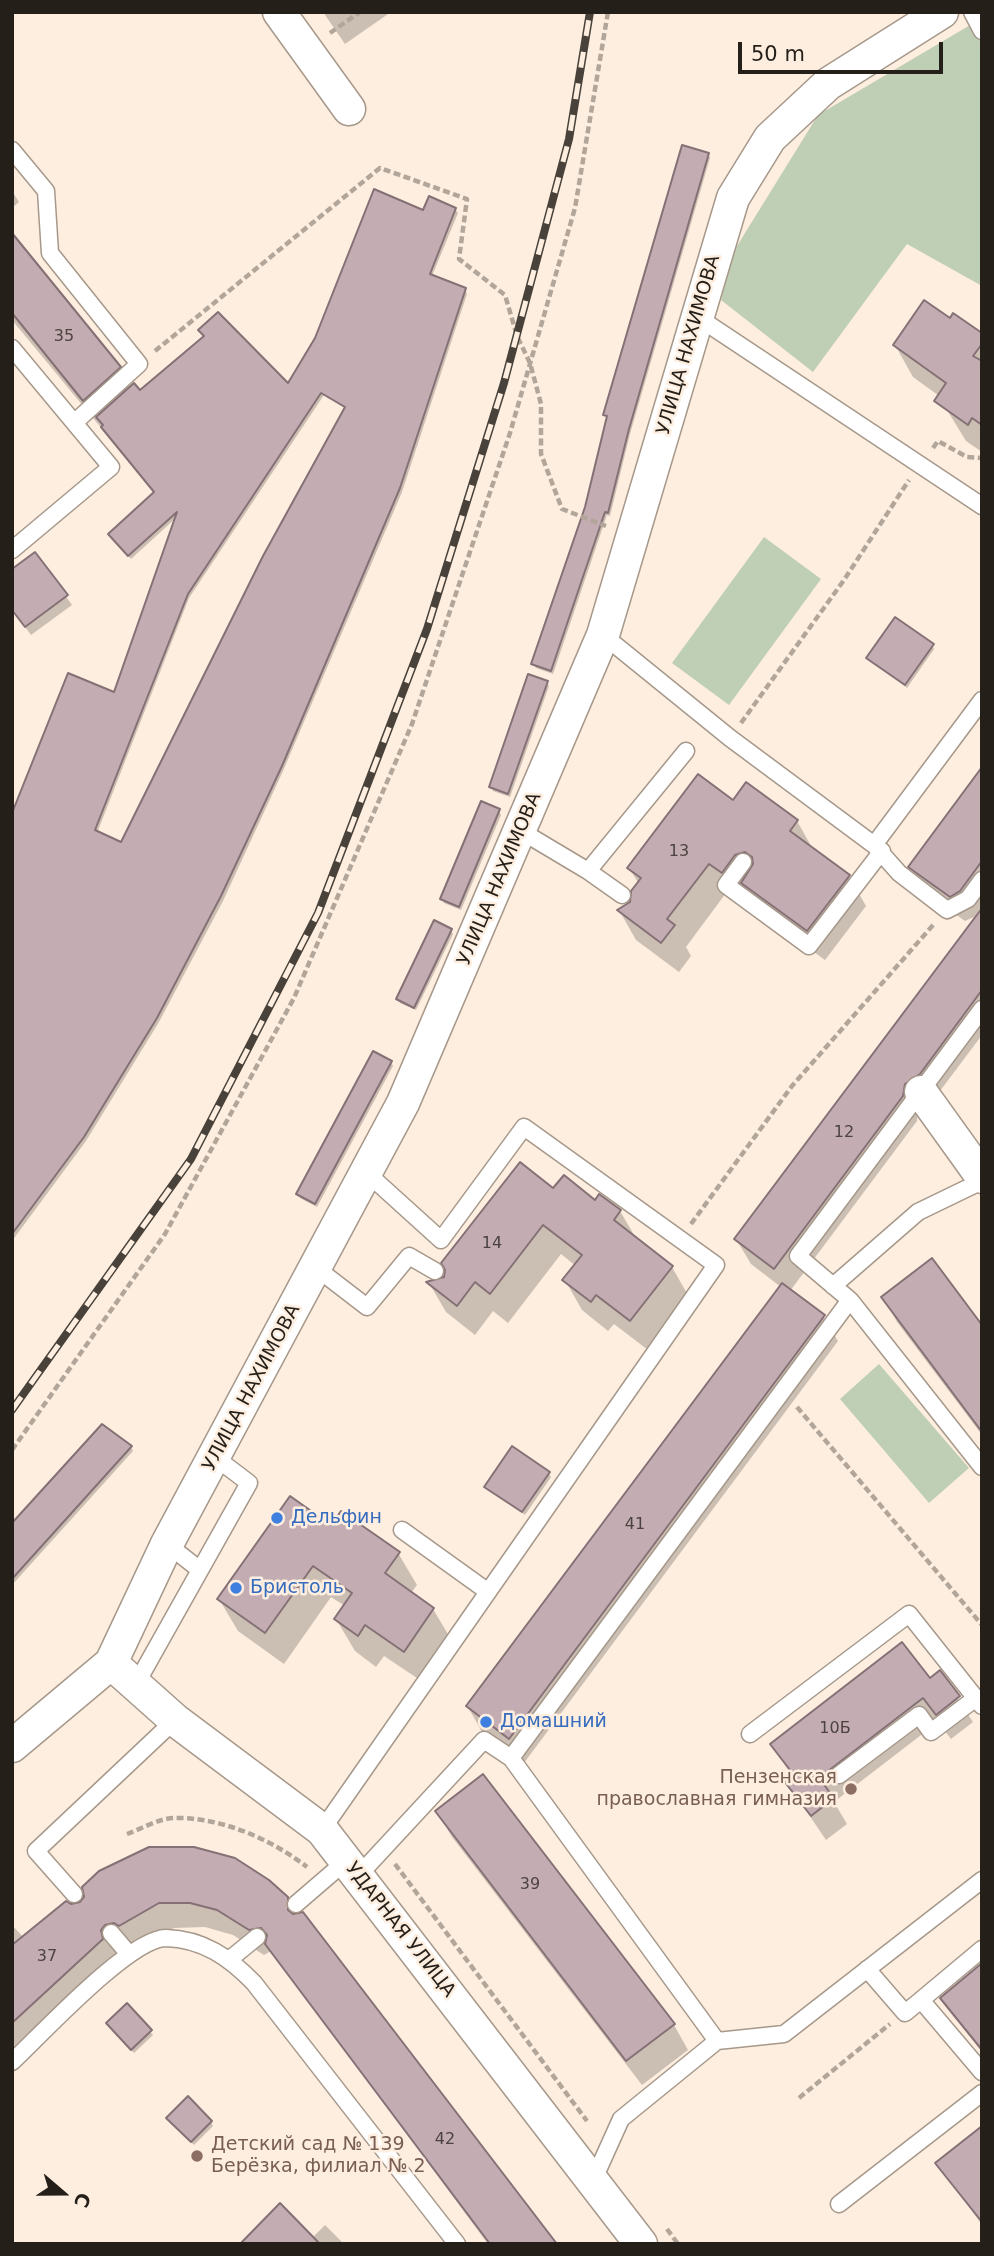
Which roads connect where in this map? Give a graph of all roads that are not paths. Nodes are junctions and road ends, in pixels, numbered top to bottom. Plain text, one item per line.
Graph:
1 (279, 12) edge
2 (942, 12) edge
3 (972, 12) edge
4 (982, 31) edge
5 (349, 109) dead end
6 (12, 150) edge
7 (696, 316) junction
8 (12, 348) edge
9 (75, 422) junction
10 (982, 506) edge
11 (12, 550) edge
12 (603, 635) junction
13 (982, 699) edge
14 (686, 751) dead end
15 (521, 831) junction
16 (878, 848) junction
17 (743, 862) dead end
18 (588, 871) junction
19 (982, 880) edge
20 (622, 895) dead end
21 (982, 1009) edge
22 (921, 1092) junction
23 (368, 1173) junction
24 (982, 1179) edge
25 (315, 1267) junction
26 (435, 1270) dead end
27 (833, 1286) junction
28 (850, 1300) junction
29 (216, 1458) junction
30 (982, 1467) edge
31 (402, 1530) dead end
32 (167, 1544) junction
33 (200, 1570) junction
34 (487, 1591) junction
35 (111, 1663) junction
36 (135, 1686) junction
37 (979, 1702) edge
38 (175, 1720) junction
39 (750, 1734) dead end
40 (12, 1746) edge
41 (511, 1758) junction
42 (839, 1775) dead end
43 (322, 1830) junction
44 (343, 1872) junction
45 (982, 1880) edge
46 (74, 1894) dead end
47 (296, 1904) dead end
48 (111, 1933) dead end
49 (257, 1937) dead end
50 (982, 1950) edge
51 (128, 1953) junction
52 (230, 1959) junction
53 (867, 1969) junction
54 (921, 2000) junction
55 (717, 2041) junction
56 (12, 2062) edge
57 (982, 2072) edge
58 (982, 2093) edge
59 (593, 2180) junction
60 (839, 2204) dead end
61 (652, 2233) edge
62 (457, 2244) edge

1 - 5 street
2 - 7 street, УЛИЦА НАХИМОВА
3 - 4 lane
6 - 9 lane
7 - 10 lane
7 - 12 street, УЛИЦА НАХИМОВА
8 - 9 lane
9 - 11 lane
12 - 15 street, УЛИЦА НАХИМОВА
12 - 16 lane
13 - 16 lane
14 - 18 lane
15 - 18 lane
15 - 23 street, УЛИЦА НАХИМОВА
16 - 17 lane
16 - 19 lane
18 - 20 lane
21 - 22 lane
22 - 24 street
22 - 27 lane
23 - 25 street, УЛИЦА НАХИМОВА
23 - 34 lane
24 - 27 lane
25 - 26 lane
25 - 29 street, УЛИЦА НАХИМОВА
27 - 28 lane
28 - 30 lane
28 - 41 lane
29 - 32 street, УЛИЦА НАХИМОВА
29 - 33 lane
31 - 34 lane
32 - 33 lane
32 - 35 street, УЛИЦА НАХИМОВА
33 - 36 lane
34 - 43 lane
35 - 36 street, УДАРНАЯ УЛИЦА
35 - 40 street, УЛИЦА НАХИМОВА
36 - 38 street, УДАРНАЯ УЛИЦА
37 - 39 lane
37 - 42 lane
38 - 43 street, УДАРНАЯ УЛИЦА
38 - 46 lane
41 - 44 lane
41 - 55 lane
43 - 44 street, УДАРНАЯ УЛИЦА
44 - 47 lane
44 - 59 street, УДАРНАЯ УЛИЦА
45 - 53 lane
48 - 51 lane
49 - 52 lane
50 - 54 lane
51 - 52 lane
51 - 56 lane
52 - 62 lane
53 - 54 lane
53 - 55 lane
54 - 57 lane
55 - 59 lane
58 - 60 lane
59 - 61 street, УДАРНАЯ УЛИЦА

